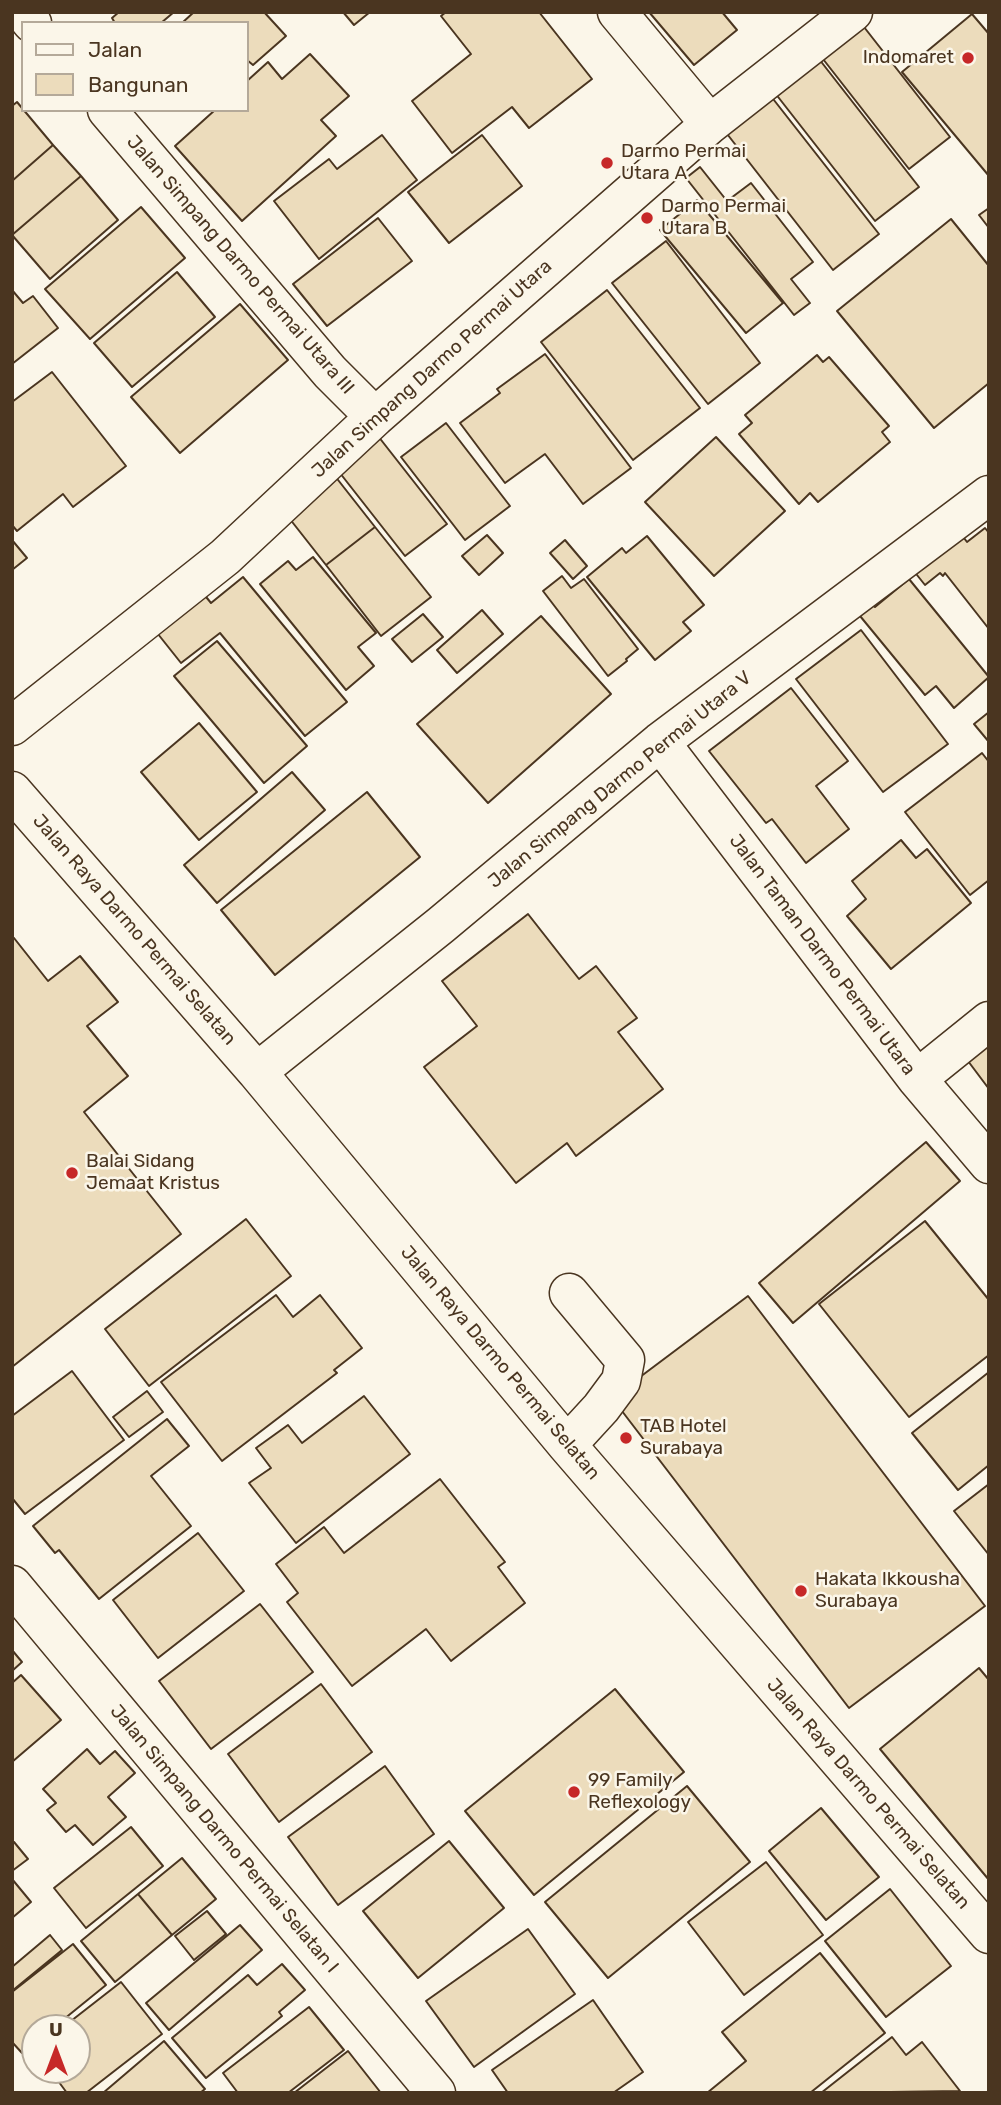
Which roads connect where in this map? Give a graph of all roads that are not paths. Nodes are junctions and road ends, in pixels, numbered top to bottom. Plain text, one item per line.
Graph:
1 (617, 12) edge
2 (853, 12) edge
3 (109, 112) edge
4 (710, 124) junction
5 (375, 417) junction
6 (989, 495) edge
7 (12, 726) edge
8 (660, 742) junction
9 (12, 791) edge
10 (989, 1021) edge
11 (257, 1072) junction
12 (917, 1079) junction
13 (989, 1164) edge
14 (569, 1293) dead end
15 (567, 1445) junction
16 (12, 1585) edge
17 (989, 1934) edge
18 (436, 2093) edge

1 - 4 street
2 - 4 street, Jalan Simpang Darmo Permai Utara
3 - 5 street, Jalan Simpang Darmo Permai Utara III
4 - 5 street, Jalan Simpang Darmo Permai Utara
5 - 7 street, Jalan Simpang Darmo Permai Utara
6 - 8 street, Jalan Simpang Darmo Permai Utara V
8 - 11 street, Jalan Simpang Darmo Permai Utara V
8 - 12 street, Jalan Taman Darmo Permai Utara
9 - 11 street, Jalan Raya Darmo Permai Selatan
10 - 12 street
11 - 15 street, Jalan Raya Darmo Permai Selatan
12 - 13 street, Jalan Taman Darmo Permai Utara
14 - 15 street
15 - 17 street, Jalan Raya Darmo Permai Selatan
16 - 18 street, Jalan Simpang Darmo Permai Selatan I

